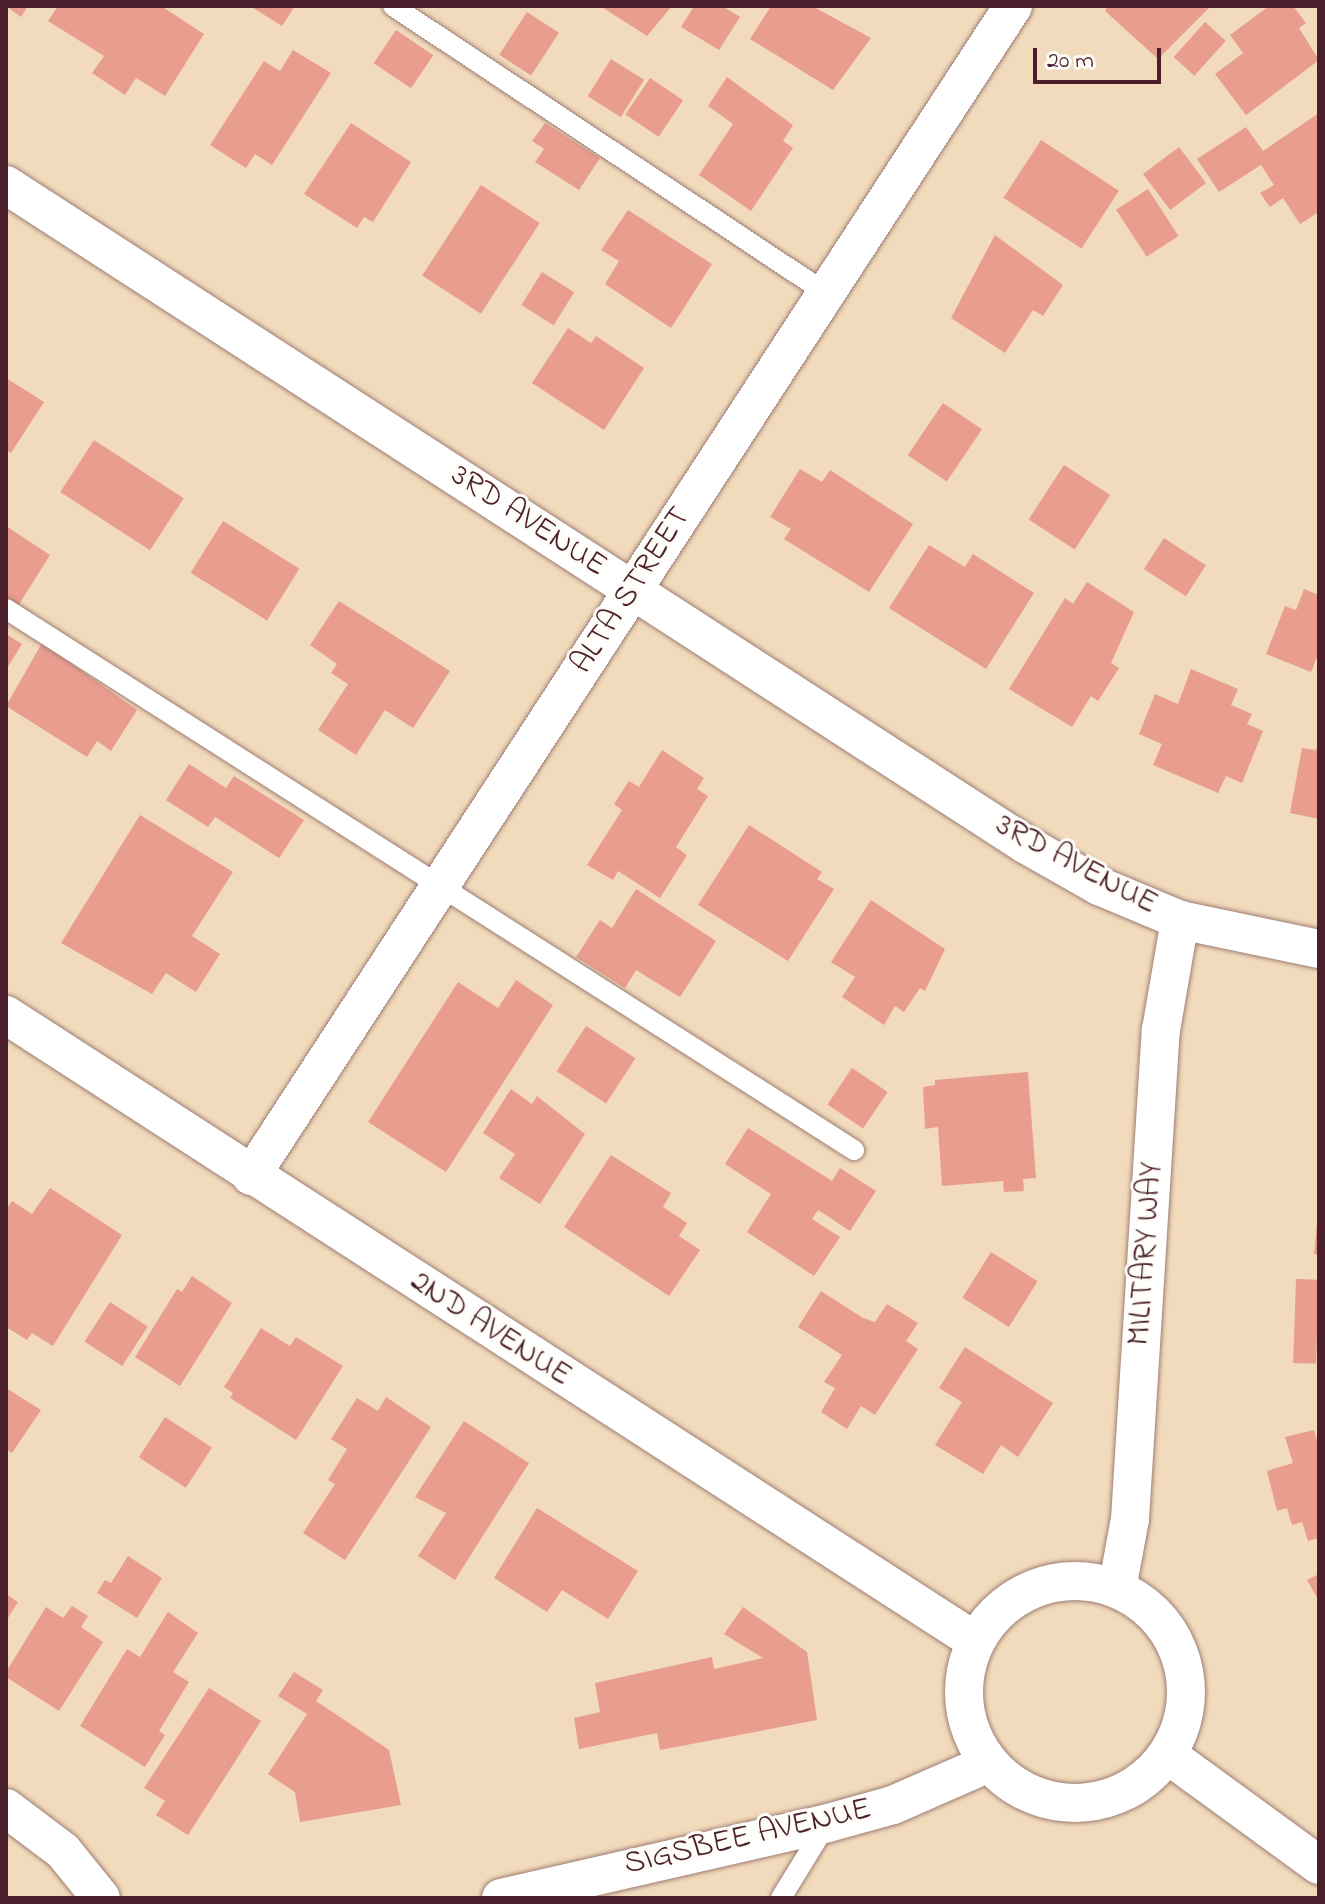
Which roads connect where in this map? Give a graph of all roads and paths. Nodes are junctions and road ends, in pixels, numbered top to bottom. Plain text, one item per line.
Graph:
1 (393, 6) edge
2 (1012, 6) edge
3 (6, 185) edge
4 (826, 293) junction
5 (632, 590) junction
6 (6, 609) edge
7 (438, 889) junction
8 (1180, 920) junction
9 (1319, 949) edge
10 (6, 1015) edge
11 (854, 1150) dead end
12 (251, 1176) junction
13 (1117, 1589) junction
14 (975, 1641) junction
15 (1168, 1755) junction
16 (989, 1763) junction
17 (6, 1808) edge
18 (828, 1823) junction
19 (1319, 1865) edge
20 (101, 1898) edge
21 (115, 1898) edge
22 (134, 1898) edge
23 (501, 1898) edge
24 (781, 1898) edge

1 - 4 lane
2 - 4 street, ALTA STREET
3 - 5 street, 3RD AVENUE
4 - 5 street, ALTA STREET
5 - 7 street, ALTA STREET
5 - 8 street, 3RD AVENUE
6 - 7 lane
7 - 11 lane
7 - 12 street, ALTA STREET
8 - 9 street, 3RD AVENUE
8 - 13 street, MILITARY WAY
10 - 12 street, 2ND AVENUE
12 - 14 street, 2ND AVENUE
13 - 14 street
13 - 15 street
14 - 16 street
15 - 16 street
15 - 19 street
16 - 18 street, SIGSBEE AVENUE
17 - 20 street
18 - 23 street, SIGSBEE AVENUE
18 - 24 lane
21 - 22 street

